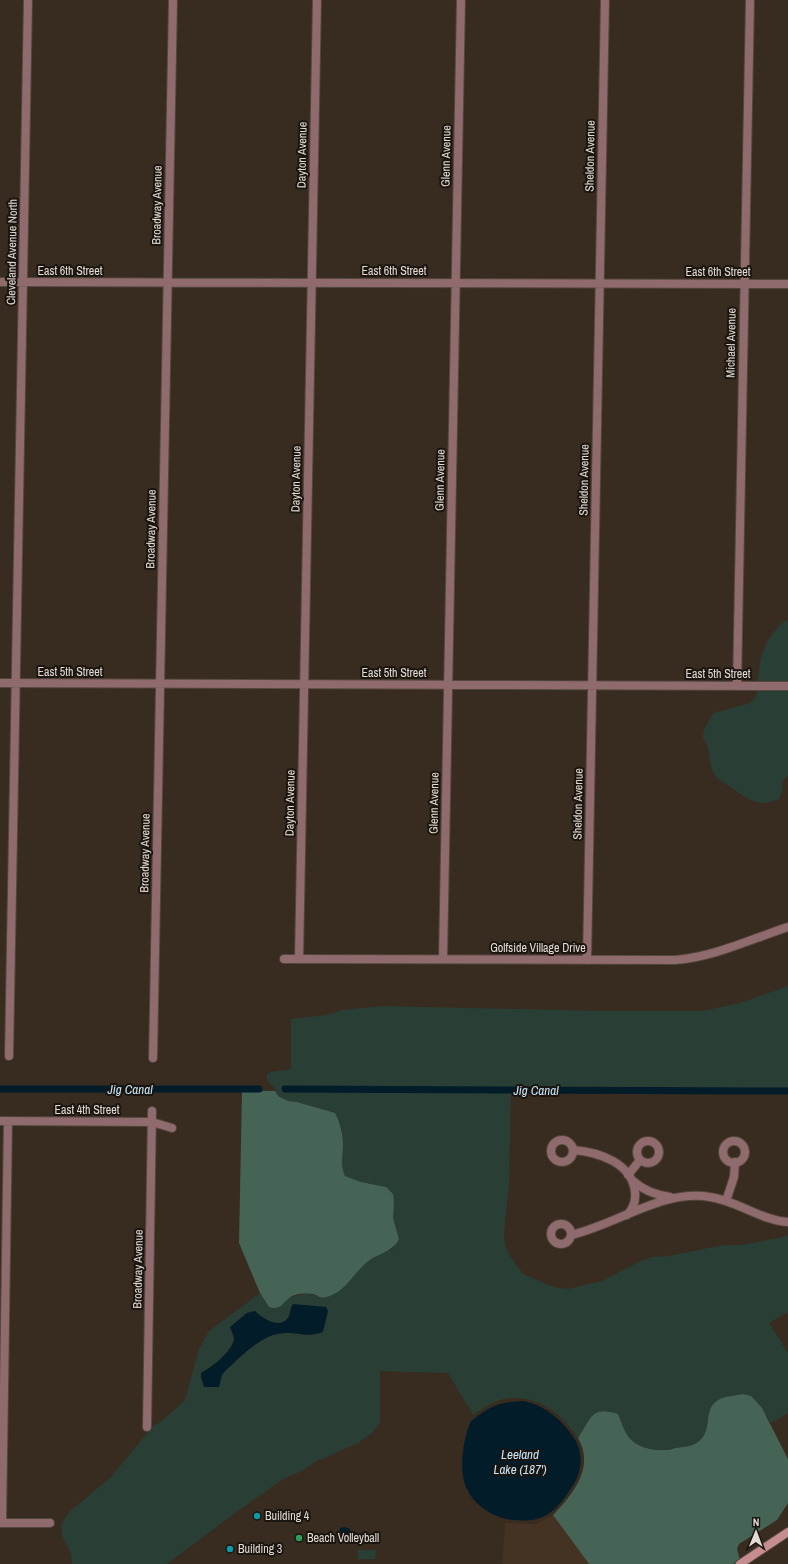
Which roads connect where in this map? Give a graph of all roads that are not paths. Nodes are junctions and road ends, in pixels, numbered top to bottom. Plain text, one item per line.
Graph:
1 (28, 0) edge
2 (173, 0) edge
3 (317, 0) edge
4 (461, 0) edge
5 (605, 0) edge
6 (750, 0) edge
7 (0, 282) edge
8 (23, 282) junction
9 (167, 283) junction
10 (312, 283) junction
11 (456, 284) junction
12 (599, 284) junction
13 (744, 284) junction
14 (788, 284) edge
15 (0, 683) edge
16 (16, 683) junction
17 (160, 684) junction
18 (304, 684) junction
19 (448, 685) junction
20 (592, 686) junction
21 (737, 686) junction
22 (788, 686) edge
23 (788, 927) edge
24 (284, 959) dead end
25 (299, 959) junction
26 (443, 959) junction
27 (587, 960) junction
28 (9, 1056) dead end
29 (153, 1058) dead end
30 (152, 1111) dead end
31 (4, 1121) edge
32 (152, 1122) junction
33 (172, 1128) dead end
34 (573, 1150) dead end
35 (640, 1160) dead end
36 (735, 1162) dead end
37 (631, 1178) junction
38 (672, 1198) junction
39 (726, 1201) junction
40 (623, 1217) junction
41 (788, 1222) edge
42 (571, 1235) dead end
43 (147, 1427) dead end
44 (1, 1523) edge
45 (50, 1523) dead end
46 (788, 1532) edge
47 (740, 1564) edge

1 - 8 street, Cleveland Avenue North
2 - 9 street, Broadway Avenue
3 - 10 street, Dayton Avenue
4 - 11 street, Glenn Avenue
5 - 12 street, Sheldon Avenue
6 - 13 street, Michael Avenue
7 - 8 street, East 6th Street
8 - 9 street, East 6th Street
8 - 16 street, Cleveland Avenue North
9 - 10 street, East 6th Street
9 - 17 street, Broadway Avenue
10 - 11 street, East 6th Street
10 - 18 street, Dayton Avenue
11 - 12 street, East 6th Street
11 - 19 street, Glenn Avenue
12 - 13 street, East 6th Street
12 - 20 street, Sheldon Avenue
13 - 14 street, East 6th Street
13 - 21 street, Michael Avenue
15 - 16 street, East 5th Street
16 - 17 street, East 5th Street
16 - 28 street, Cleveland Avenue North
17 - 18 street, East 5th Street
17 - 29 street, Broadway Avenue
18 - 19 street, East 5th Street
18 - 25 street, Dayton Avenue
19 - 20 street, East 5th Street
19 - 26 street, Glenn Avenue
20 - 21 street, East 5th Street
20 - 27 street, Sheldon Avenue
21 - 22 street, East 5th Street
23 - 27 street, Golfside Village Drive
24 - 25 street, Golfside Village Drive
25 - 26 street, Golfside Village Drive
26 - 27 street, Golfside Village Drive
30 - 32 street, Broadway Avenue
31 - 32 street, East 4th Street
31 - 44 street
32 - 33 street, East 4th Street
32 - 43 street, Broadway Avenue
34 - 37 street
35 - 37 street
36 - 39 street
37 - 38 street
37 - 40 street
38 - 39 street
38 - 40 street
39 - 41 street
40 - 42 street
44 - 45 street
46 - 47 main road

